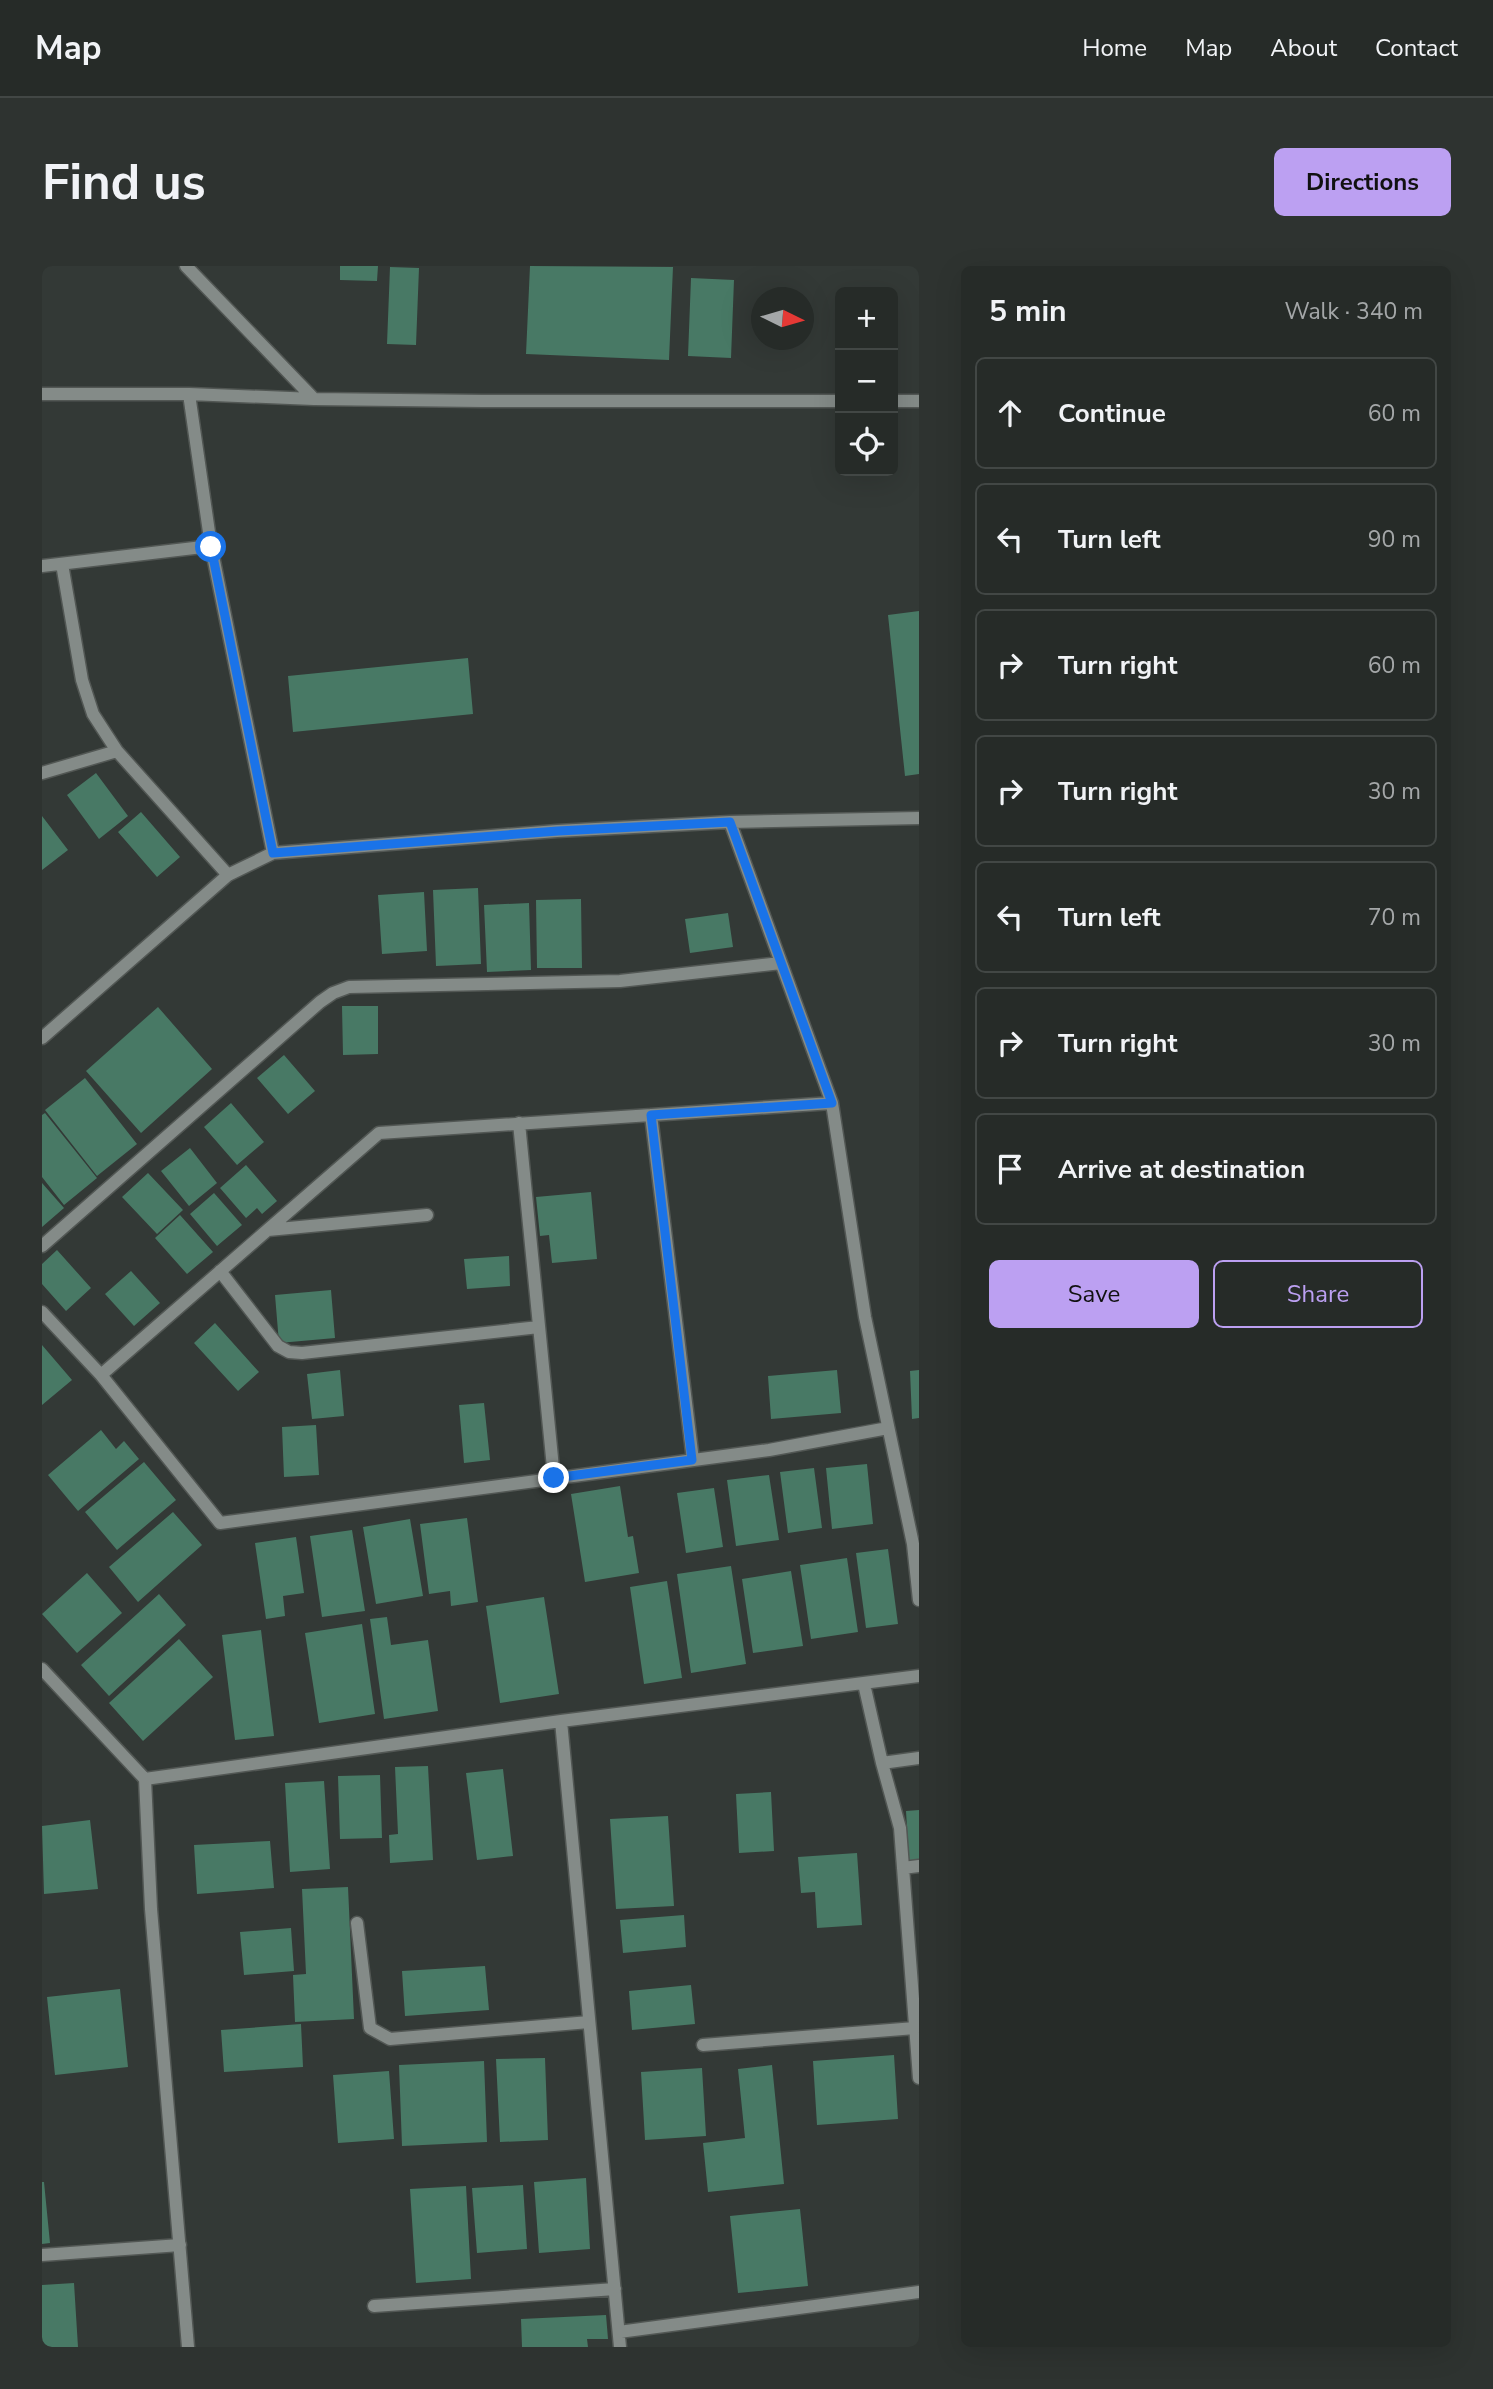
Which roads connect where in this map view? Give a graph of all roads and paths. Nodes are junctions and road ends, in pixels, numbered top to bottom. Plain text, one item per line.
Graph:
1 (186, 266) edge
2 (42, 394) edge
3 (189, 394) junction
4 (314, 399) junction
5 (835, 401) edge
6 (898, 401) edge
7 (919, 401) edge
8 (211, 547) junction
9 (62, 565) junction
10 (42, 566) edge
11 (117, 751) junction
12 (42, 773) edge
13 (919, 818) edge
14 (730, 822) junction
15 (273, 853) junction
16 (228, 875) junction
17 (781, 963) junction
18 (42, 1038) edge
19 (832, 1103) junction
20 (651, 1115) junction
21 (519, 1123) junction
22 (427, 1215) dead end
23 (268, 1230) junction
24 (42, 1246) edge
25 (220, 1272) junction
26 (42, 1312) edge
27 (539, 1327) junction
28 (101, 1375) junction
29 (888, 1428) junction
30 (692, 1460) junction
31 (554, 1478) junction
32 (919, 1600) edge
33 (42, 1669) edge
34 (919, 1676) edge
35 (864, 1684) junction
36 (561, 1721) junction
37 (919, 1758) edge
38 (881, 1763) junction
39 (145, 1779) junction
40 (919, 1866) edge
41 (903, 1868) junction
42 (357, 1923) dead end
43 (589, 2022) junction
44 (915, 2028) junction
45 (703, 2045) dead end
46 (919, 2078) edge
47 (180, 2245) junction
48 (42, 2255) edge
49 (615, 2289) junction
50 (919, 2292) edge
51 (374, 2306) dead end
52 (619, 2332) junction
53 (188, 2347) edge
54 (620, 2347) edge

1 - 4 street
2 - 3 street
3 - 4 street
3 - 8 street
4 - 5 street
6 - 7 street
8 - 9 street
8 - 15 street
9 - 10 street
9 - 11 street
11 - 12 street
11 - 16 street
13 - 14 street
14 - 15 street
14 - 17 street
15 - 16 street
16 - 18 street
17 - 19 street
17 - 24 street
19 - 20 street
19 - 29 street
20 - 21 street
20 - 30 street
21 - 23 street
21 - 27 street
22 - 23 street
23 - 25 street
25 - 27 street
25 - 28 street
26 - 28 street
27 - 31 street
28 - 31 street
29 - 30 street
29 - 32 street
30 - 31 street
33 - 39 street
34 - 35 street
35 - 36 street
35 - 38 street
36 - 39 street
36 - 43 street
37 - 38 street
38 - 41 street
39 - 47 street
40 - 41 street
41 - 44 street
42 - 43 street
43 - 49 street
44 - 45 street
44 - 46 street
47 - 48 street
47 - 53 street
49 - 51 street
49 - 52 street
50 - 52 street
52 - 54 street

